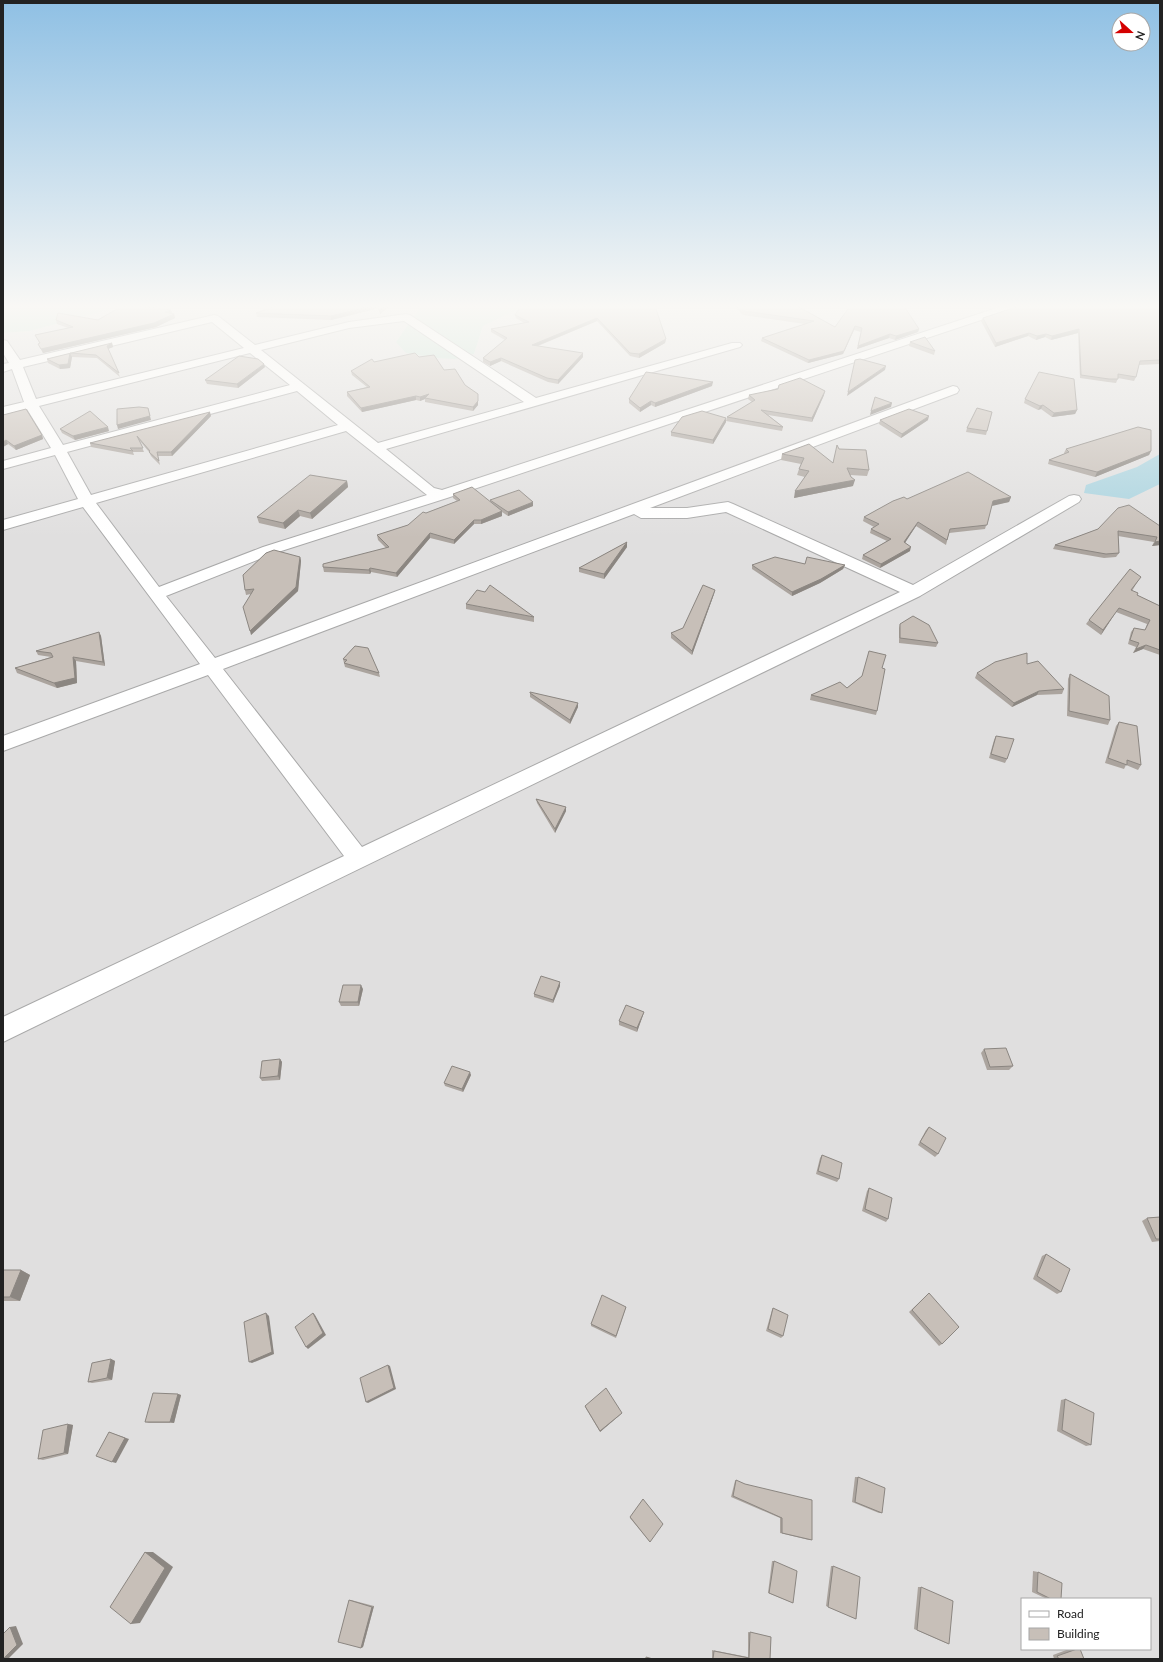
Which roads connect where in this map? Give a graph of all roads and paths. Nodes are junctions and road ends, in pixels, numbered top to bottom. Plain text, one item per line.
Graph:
1 (20, 384) edge
2 (114, 384) edge
3 (297, 384) edge
4 (506, 384) edge
5 (599, 384) edge
6 (779, 384) edge
7 (300, 386) junction
8 (953, 390) dead end
9 (534, 402) junction
10 (31, 404) junction
11 (3, 411) edge
12 (348, 426) junction
13 (376, 448) junction
14 (59, 450) junction
15 (3, 465) edge
16 (442, 495) junction
17 (1074, 499) dead end
18 (87, 501) junction
19 (626, 514) junction
20 (3, 525) edge
21 (914, 592) junction
22 (156, 594) junction
23 (211, 667) junction
24 (3, 744) edge
25 (359, 859) junction
26 (3, 1030) edge

1 - 10 street
2 - 10 street
3 - 7 street
4 - 9 street
5 - 9 street
6 - 16 street
7 - 12 street
7 - 14 street
8 - 19 street
9 - 13 street
10 - 11 street
10 - 14 street
12 - 13 street
12 - 18 street
13 - 16 street
14 - 15 street
14 - 18 street
16 - 22 street
17 - 21 street
18 - 20 street
18 - 22 street
19 - 21 street
19 - 23 street
21 - 25 street
22 - 23 street
23 - 24 street
23 - 25 street
25 - 26 street

